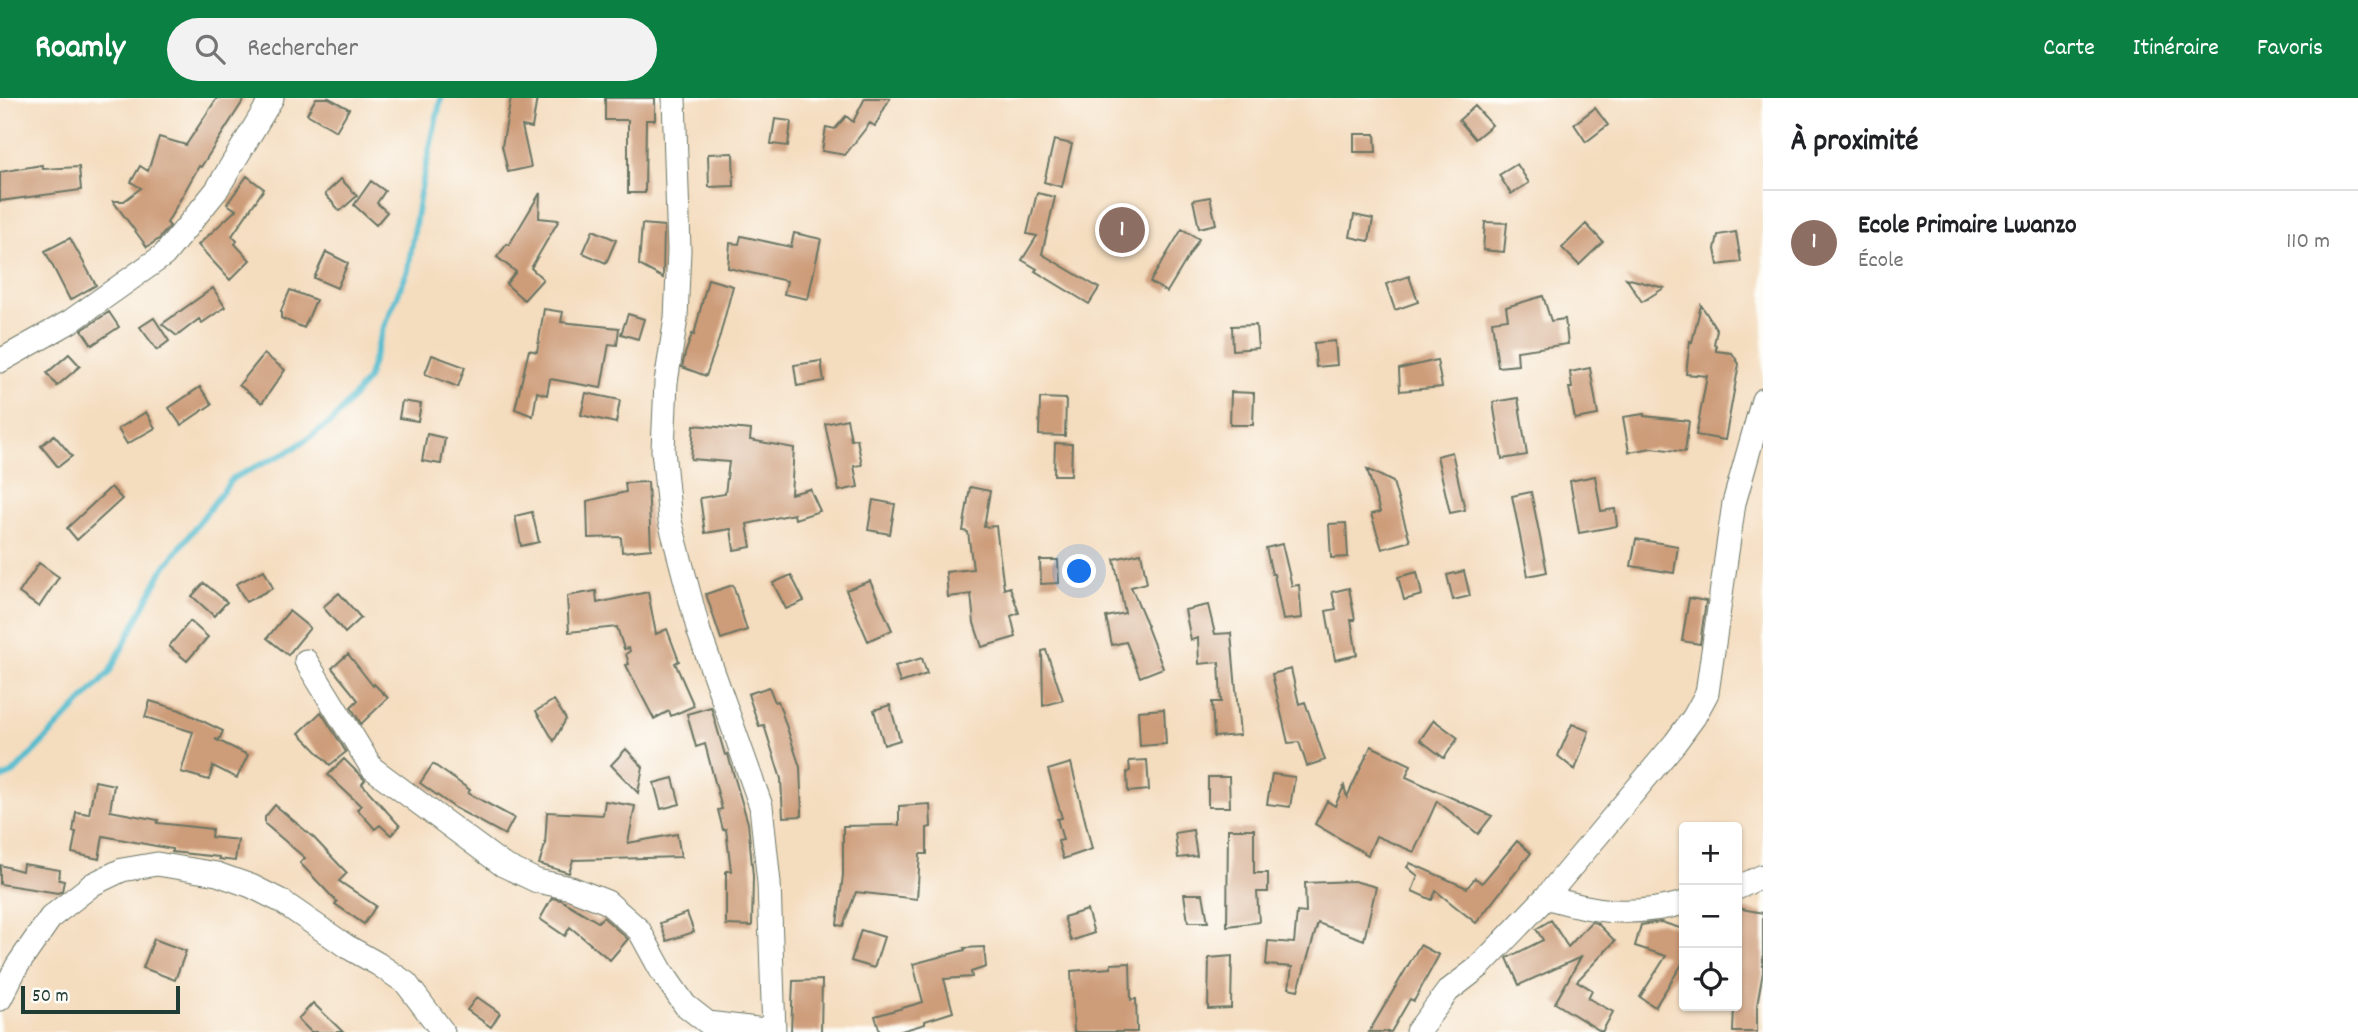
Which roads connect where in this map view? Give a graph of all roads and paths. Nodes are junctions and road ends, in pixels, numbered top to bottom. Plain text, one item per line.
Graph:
1 (272, 98) edge
2 (674, 98) edge
3 (0, 361) edge
4 (1763, 400) edge
5 (306, 662) dead end
6 (1763, 876) edge
7 (1742, 886) edge
8 (1546, 897) junction
9 (1679, 904) edge
10 (0, 999) edge
11 (443, 1032) edge
12 (774, 1032) edge
13 (1417, 1032) edge

1 - 3 street
2 - 12 street
4 - 8 street
5 - 12 street
6 - 7 street
8 - 9 street
8 - 13 street
10 - 11 street

